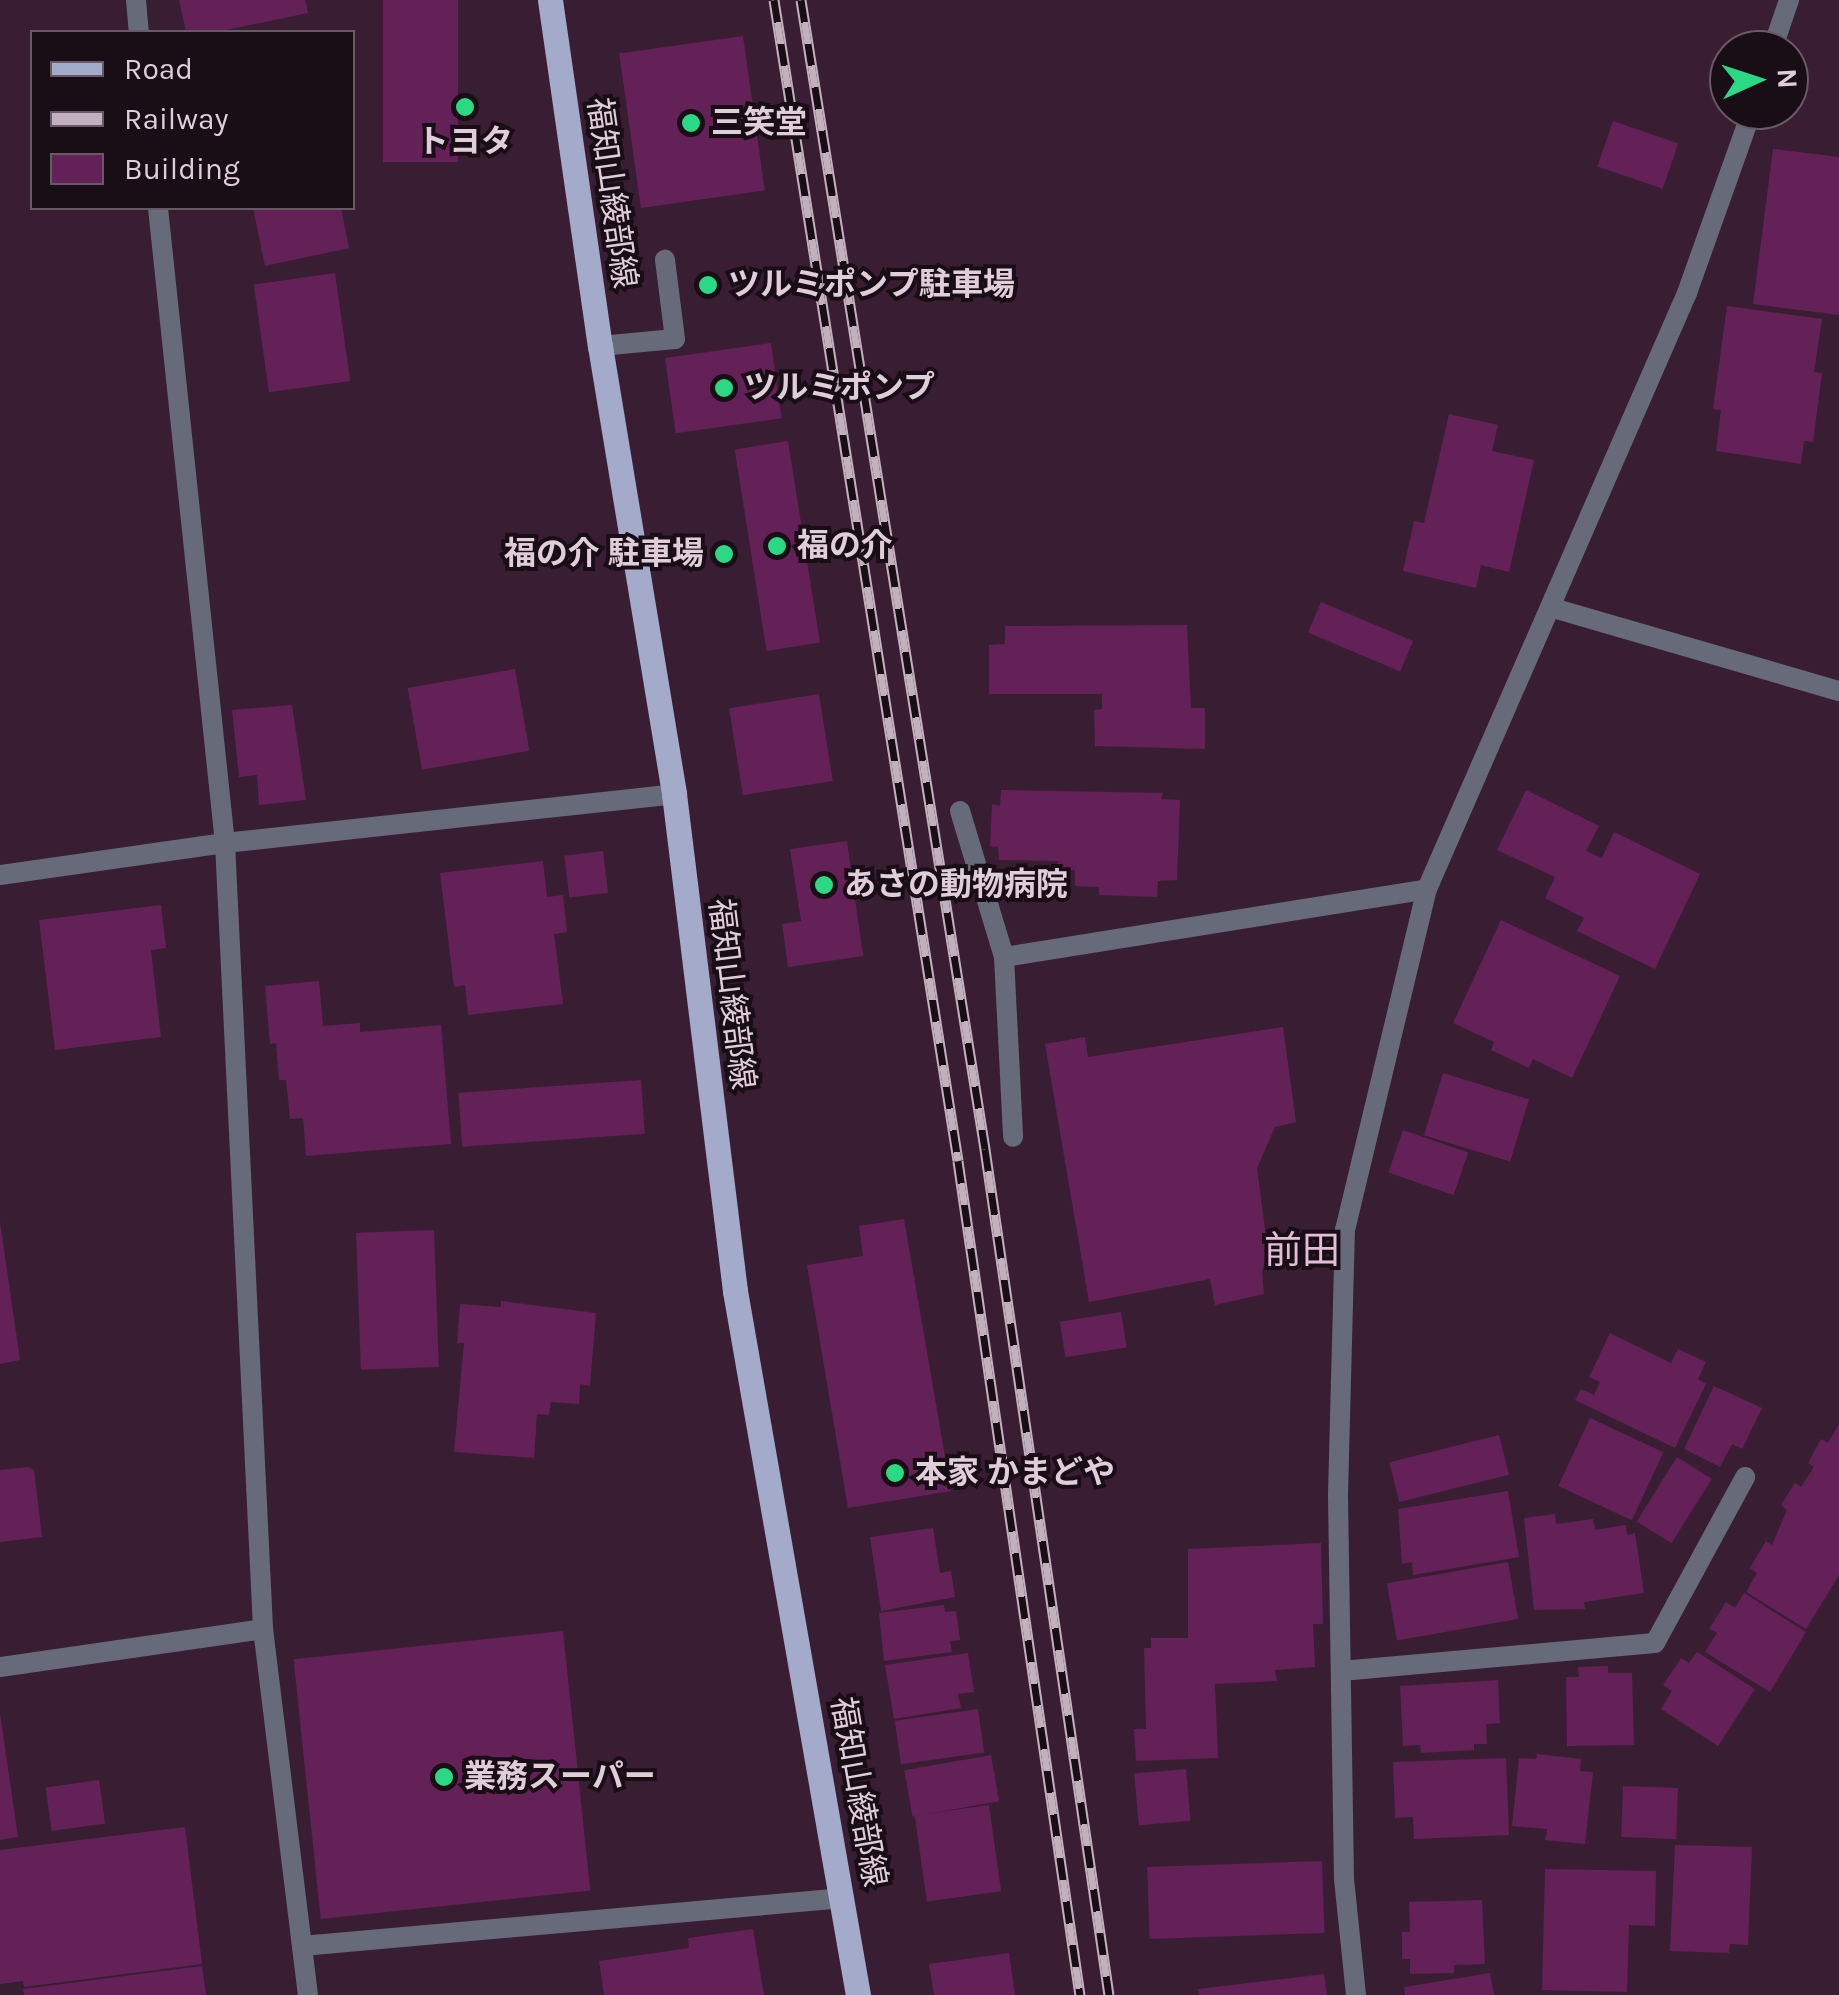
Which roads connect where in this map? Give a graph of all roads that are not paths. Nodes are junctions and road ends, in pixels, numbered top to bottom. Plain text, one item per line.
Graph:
1 (136, 0) edge
2 (550, 0) edge
3 (1789, 0) edge
4 (139, 30) edge
5 (1779, 30) edge
6 (1745, 130) edge
7 (158, 210) edge
8 (665, 260) dead end
9 (600, 346) junction
10 (1552, 608) junction
11 (1839, 691) edge
12 (674, 794) junction
13 (960, 811) dead end
14 (225, 843) junction
15 (0, 875) edge
16 (1427, 889) junction
17 (1004, 957) junction
18 (1013, 1137) dead end
19 (1745, 1477) dead end
20 (262, 1629) junction
21 (0, 1667) edge
22 (1341, 1671) junction
23 (844, 1898) junction
24 (302, 1946) junction
25 (308, 1995) edge
26 (858, 1995) edge
27 (1356, 1995) edge

1 - 4 street
2 - 9 main road, 福知山綾部線
3 - 5 street
6 - 10 street
7 - 14 street
8 - 9 street
9 - 12 main road, 福知山綾部線
10 - 11 street
10 - 16 street
12 - 14 street
12 - 23 main road, 福知山綾部線
13 - 17 street
14 - 15 street
14 - 20 street
16 - 17 street
16 - 22 street
17 - 18 street
19 - 22 street
20 - 21 street
20 - 24 street
22 - 27 street
23 - 24 street
23 - 26 main road, 福知山綾部線
24 - 25 street

